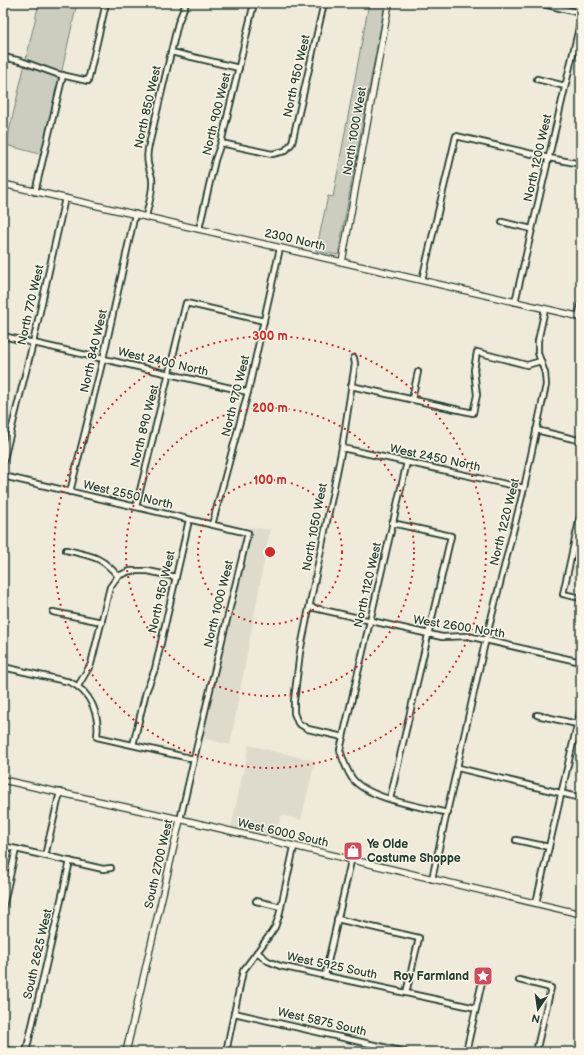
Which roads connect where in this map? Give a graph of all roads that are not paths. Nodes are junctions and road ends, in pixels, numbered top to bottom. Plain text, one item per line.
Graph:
1 (106, 3) edge
2 (186, 3) edge
3 (254, 3) edge
4 (324, 3) edge
5 (389, 3) edge
6 (539, 3) edge
7 (581, 13) edge
8 (581, 19) edge
9 (171, 52) junction
10 (3, 57) edge
11 (239, 68) junction
12 (63, 75) junction
13 (537, 79) dead end
14 (565, 86) junction
15 (221, 143) junction
16 (548, 158) junction
17 (581, 164) edge
18 (3, 184) edge
19 (35, 192) junction
20 (65, 198) junction
21 (135, 214) junction
22 (146, 217) junction
23 (502, 222) dead end
24 (199, 229) junction
25 (532, 229) junction
26 (280, 248) junction
27 (342, 262) junction
28 (422, 280) junction
29 (515, 302) junction
30 (581, 305) edge
31 (545, 309) junction
32 (580, 317) edge
33 (264, 321) junction
34 (3, 336) edge
35 (33, 343) junction
36 (354, 358) dead end
37 (103, 359) junction
38 (541, 361) junction
39 (418, 372) dead end
40 (168, 374) junction
41 (352, 386) junction
42 (248, 392) junction
43 (412, 399) junction
44 (536, 430) junction
45 (581, 439) edge
46 (342, 448) junction
47 (407, 462) junction
48 (3, 463) edge
49 (3, 476) edge
50 (524, 488) junction
51 (70, 492) junction
52 (136, 507) junction
53 (581, 512) edge
54 (189, 520) junction
55 (392, 523) junction
56 (212, 525) junction
57 (248, 533) joint
58 (66, 550) dead end
59 (118, 576) junction
60 (176, 577) junction
61 (581, 598) edge
62 (310, 606) junction
63 (53, 612) dead end
64 (370, 620) junction
65 (102, 622) junction
66 (429, 634) junction
67 (486, 640) junction
68 (581, 662) edge
69 (3, 667) edge
70 (212, 681) joint
71 (78, 686) junction
72 (581, 708) edge
73 (537, 715) dead end
74 (577, 724) junction
75 (343, 737) junction
76 (133, 745) junction
77 (194, 759) junction
78 (458, 768) junction
79 (3, 780) edge
80 (60, 792) junction
81 (562, 793) junction
82 (581, 798) edge
83 (390, 799) junction
84 (448, 813) junction
85 (180, 820) junction
86 (516, 840) dead end
87 (3, 846) edge
88 (294, 847) junction
89 (549, 847) junction
90 (16, 849) junction
91 (45, 856) junction
92 (70, 861) junction
93 (351, 861) junction
94 (111, 868) dead end
95 (432, 879) junction
96 (256, 901) dead end
97 (536, 903) junction
98 (3, 907) edge
99 (281, 907) junction
100 (581, 914) edge
101 (337, 919) junction
102 (257, 952) junction
103 (324, 975) junction
104 (519, 980) dead end
105 (482, 982) dead end
106 (406, 993) junction
107 (476, 1008) junction
108 (234, 1013) junction
109 (3, 1049) edge
110 (17, 1052) edge
111 (26, 1052) edge
112 (126, 1052) edge
113 (226, 1052) edge
114 (405, 1052) edge
115 (466, 1052) edge
116 (536, 1052) edge

1 - 12 street
2 - 9 street, North 850 West
3 - 11 street, North 900 West
4 - 15 street, North 950 West
5 - 27 street, North 1000 West
6 - 7 street
8 - 14 street, North 1200 West
9 - 11 street
9 - 22 street, North 850 West
10 - 12 street
11 - 15 street, North 900 West
12 - 19 street
13 - 14 street
14 - 16 street, North 1200 West
15 - 24 street, North 900 West
16 - 17 street
16 - 25 street, North 1200 West
16 - 28 street
18 - 19 street, 2300 North
19 - 20 street, 2300 North
20 - 21 street, 2300 North
20 - 35 street, North 770 West
21 - 22 street, 2300 North
21 - 37 street, North 840 West
22 - 24 street, 2300 North
23 - 25 street
24 - 26 street, 2300 North
25 - 29 street, North 1200 West
26 - 27 street, 2300 North
26 - 33 street, North 970 West
27 - 28 street, 2300 North
28 - 29 street, 2300 North
29 - 31 street, 2300 North
30 - 32 street
31 - 32 street, 2300 North
31 - 38 street, North 1220 West
33 - 40 street, North 890 West
33 - 42 street, North 970 West
34 - 35 street, West 2400 North
35 - 37 street, West 2400 North
35 - 48 street, North 770 West
36 - 41 street, North 1050 West
37 - 40 street, West 2400 North
37 - 51 street, North 840 West
38 - 43 street
38 - 44 street, North 1220 West
39 - 43 street
40 - 42 street, West 2400 North
40 - 52 street, North 890 West
41 - 43 street
41 - 46 street, North 1050 West
42 - 56 street, North 970 West
44 - 45 street
44 - 50 street, North 1220 West
46 - 47 street, West 2450 North
46 - 62 street, North 1050 West
47 - 50 street, West 2450 North
47 - 55 street, North 1120 West
49 - 51 street, West 2550 North
50 - 67 street, North 1220 West
51 - 52 street, West 2550 North
52 - 54 street, West 2550 North
53 - 61 street
54 - 56 street, West 2550 North
54 - 60 street, North 950 West
55 - 64 street, North 1120 West
55 - 66 street
56 - 57 street, West 2550 North
57 - 70 street, North 1000 West
58 - 59 street
59 - 60 street
59 - 65 street
60 - 76 street, North 950 West
62 - 64 street, West 2600 North
62 - 75 street, North 1050 West
63 - 65 street
64 - 66 street, West 2600 North
64 - 75 street, North 1120 West
65 - 71 street
66 - 67 street, West 2600 North
66 - 83 street
67 - 68 street, West 2600 North
67 - 78 street, North 1220 West
69 - 71 street
70 - 77 street, South 2700 West
71 - 76 street
72 - 74 street
73 - 74 street
74 - 81 street
75 - 83 street, North 1120 West
76 - 77 street
77 - 85 street, South 2700 West
78 - 81 street
78 - 84 street, North 1220 West
79 - 80 street, West 6000 South
80 - 85 street, West 6000 South
80 - 91 street
81 - 82 street
81 - 89 street
83 - 84 street
84 - 95 street, North 1220 West
85 - 88 street, West 6000 South
85 - 112 street, South 2700 West
86 - 89 street
87 - 90 street
88 - 93 street, West 6000 South
88 - 99 street
89 - 97 street
90 - 91 street
90 - 98 street
91 - 92 street
92 - 94 street
92 - 111 street, South 2625 West
93 - 95 street, West 6000 South
93 - 101 street
95 - 97 street, West 6000 South
96 - 99 street
97 - 100 street, West 6000 South
99 - 102 street
101 - 103 street
101 - 106 street
102 - 103 street, West 5925 South
102 - 108 street
103 - 106 street, West 5925 South
104 - 116 street
105 - 107 street
106 - 107 street, West 5925 South
107 - 115 street
108 - 113 street
108 - 114 street, West 5875 South
109 - 110 street

